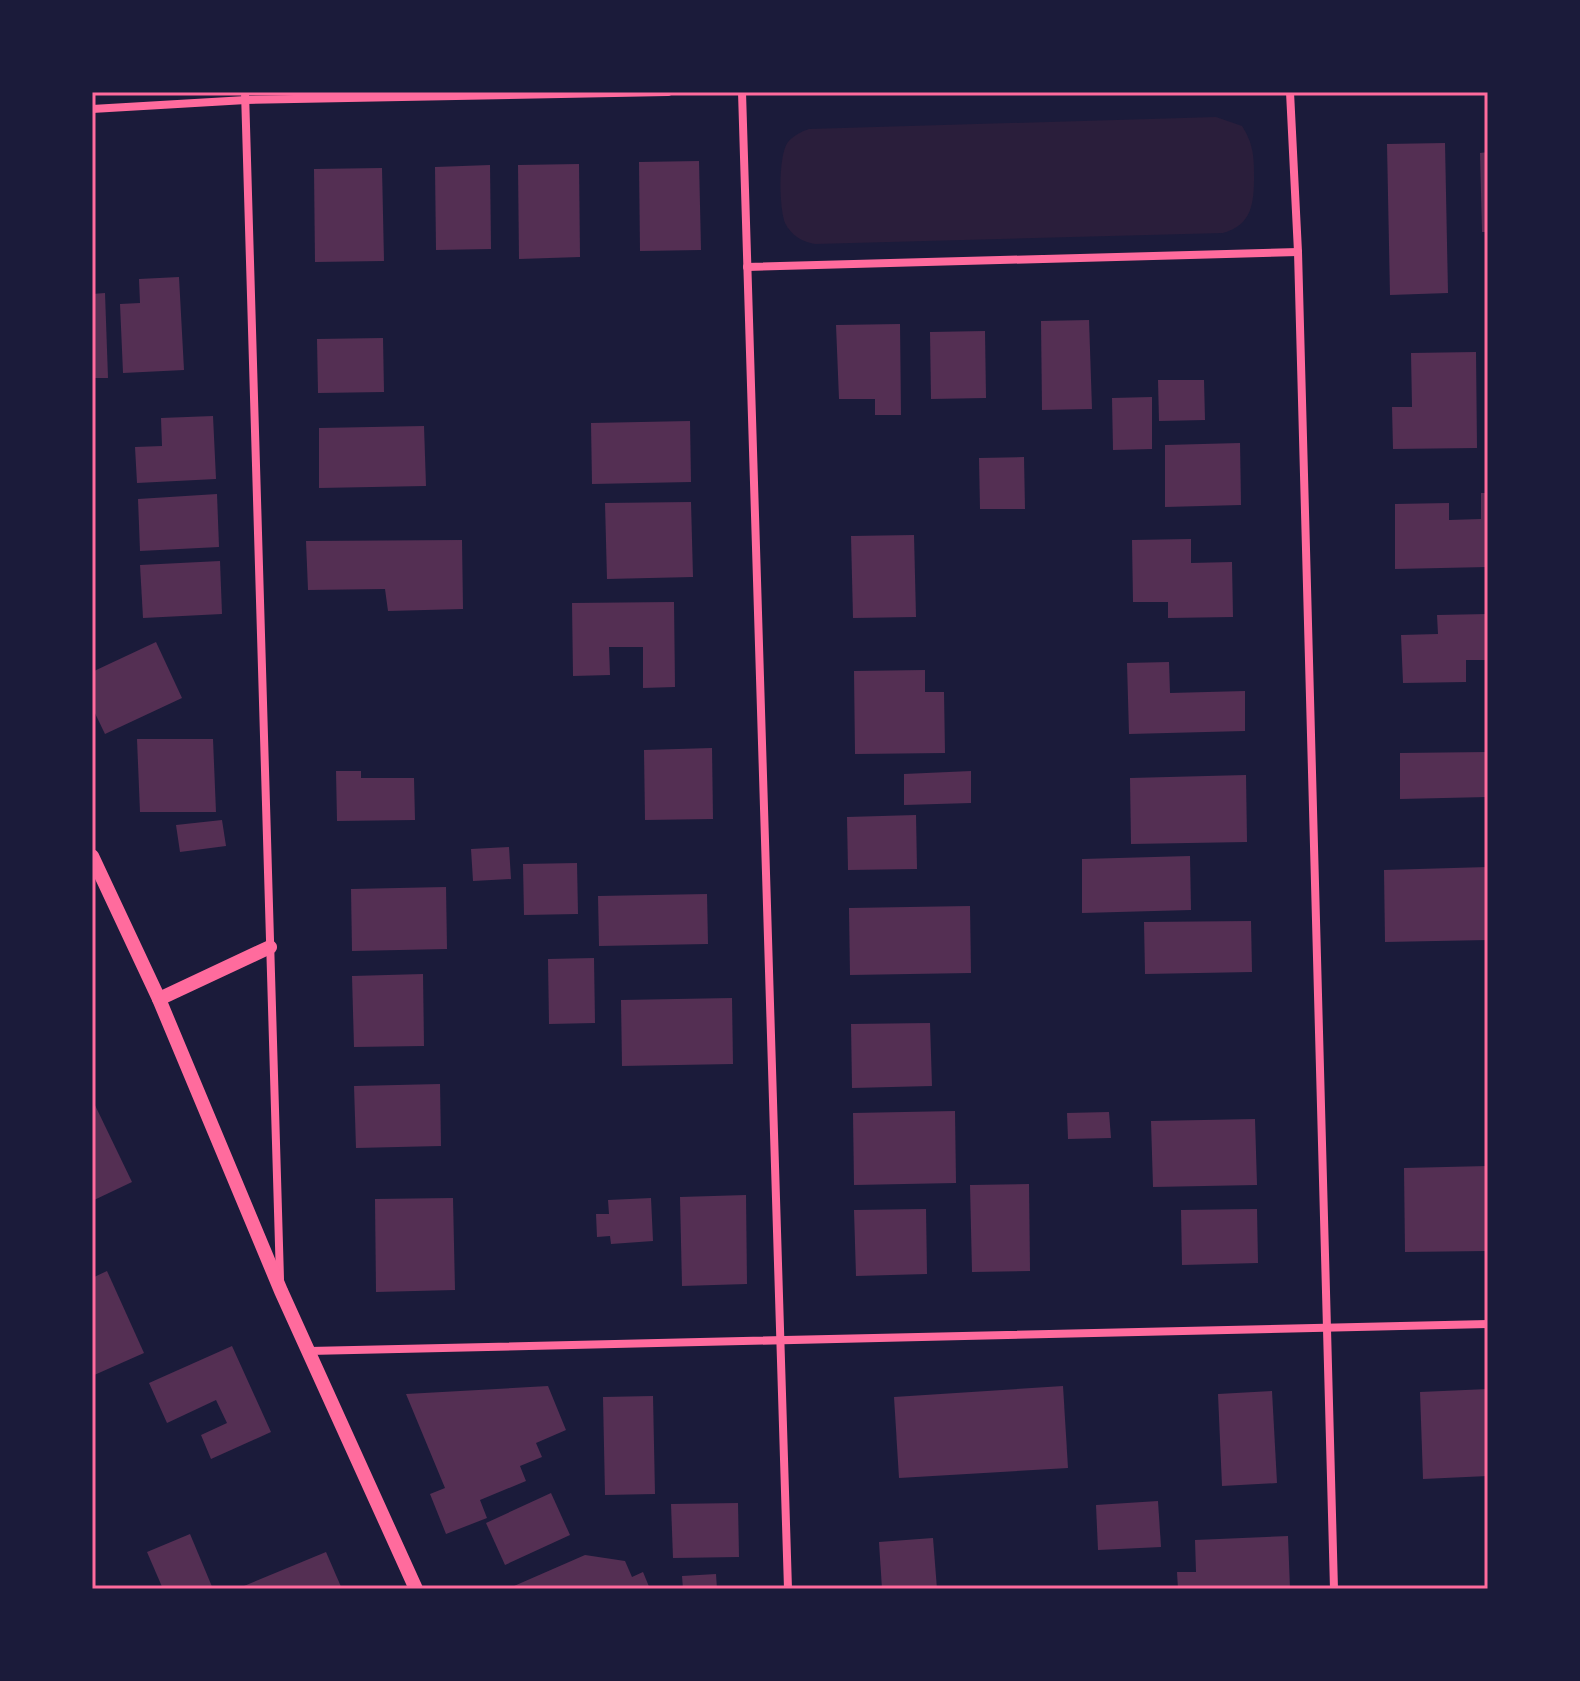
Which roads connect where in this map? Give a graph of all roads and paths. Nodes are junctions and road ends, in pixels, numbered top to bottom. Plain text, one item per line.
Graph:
1 (668, 92) edge
2 (742, 92) edge
3 (1290, 92) edge
4 (246, 96) edge
5 (92, 109) edge
6 (1298, 252) junction
7 (747, 267) junction
8 (92, 856) edge
9 (270, 947) junction
10 (159, 999) junction
11 (281, 1291) junction
12 (1488, 1324) edge
13 (1326, 1327) junction
14 (781, 1341) junction
15 (309, 1351) junction
16 (416, 1589) edge
17 (788, 1589) edge
18 (1334, 1589) edge

1 - 4 street
2 - 7 street
3 - 6 street
4 - 5 street
4 - 9 street
6 - 7 street
6 - 13 street
7 - 14 street
8 - 10 street
9 - 10 street
9 - 11 street
10 - 11 street
11 - 15 street
12 - 13 street
13 - 14 street
13 - 18 street
14 - 15 street
14 - 17 street
15 - 16 street

